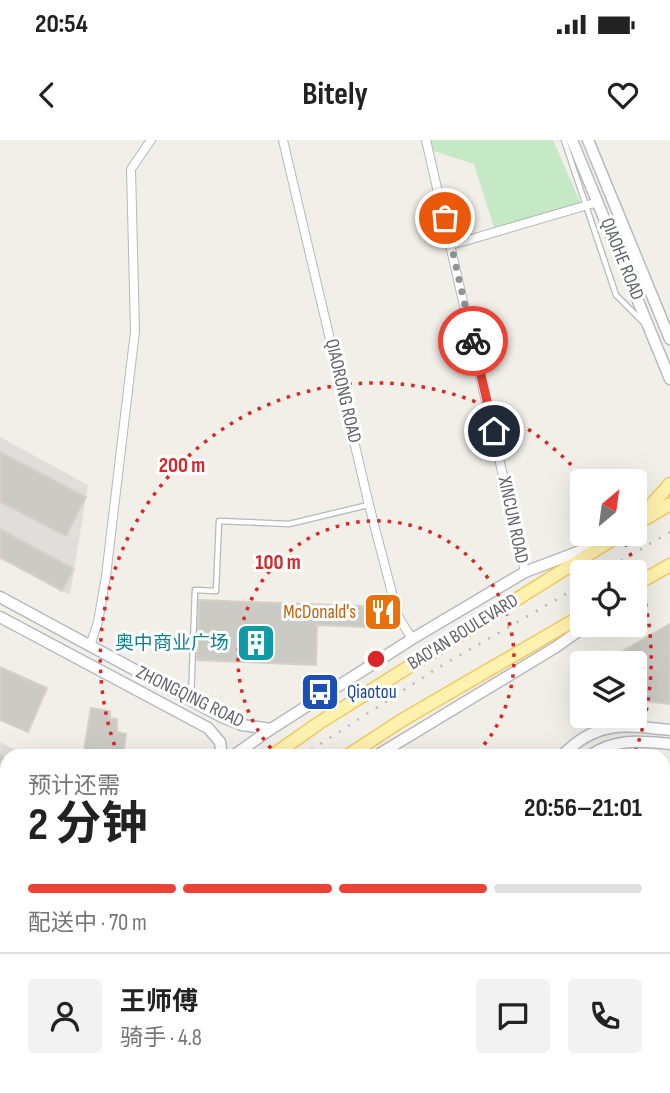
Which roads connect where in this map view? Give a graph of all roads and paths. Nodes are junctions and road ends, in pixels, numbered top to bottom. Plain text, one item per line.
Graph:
1 (151, 140) edge
2 (284, 140) edge
3 (426, 140) edge
4 (564, 140) edge
5 (572, 140) edge
6 (588, 140) edge
7 (598, 202) junction
8 (586, 206) junction
9 (451, 245) junction
10 (667, 323) edge
11 (651, 329) junction
12 (670, 339) edge
13 (670, 379) edge
14 (670, 484) edge
15 (670, 504) edge
16 (369, 505) junction
17 (648, 509) edge
18 (648, 517) edge
19 (592, 546) edge
20 (602, 546) edge
21 (666, 569) edge
22 (525, 572) junction
23 (647, 579) edge
24 (0, 597) edge
25 (0, 617) edge
26 (570, 622) edge
27 (570, 637) edge
28 (412, 639) junction
29 (90, 646) junction
30 (156, 681) junction
31 (148, 696) junction
32 (191, 700) junction
33 (271, 729) junction
34 (670, 730) edge
35 (670, 744) edge
36 (221, 749) edge
37 (243, 749) edge
38 (282, 749) edge
39 (358, 749) edge
40 (388, 749) edge
41 (569, 749) edge
42 (601, 749) edge

1 - 29 street
2 - 16 street, QIAORONG ROAD
3 - 9 street, XINCUN ROAD
4 - 8 lane
5 - 7 main road, QIAOHE ROAD
6 - 10 main road, QIAOHE ROAD
7 - 8 street
7 - 11 main road, QIAOHE ROAD
8 - 9 street
8 - 11 lane
9 - 22 street, XINCUN ROAD
10 - 12 main road, QIAOHE ROAD
11 - 13 main road, QIAOHE ROAD
14 - 17 main road
15 - 18 main road
16 - 28 street, QIAORONG ROAD
16 - 32 lane
19 - 22 main road
20 - 38 main road, BAO'AN BOULEVARD
21 - 23 main road
22 - 28 main road
24 - 29 main road, ZHONGQING ROAD
25 - 31 main road, ZHONGQING ROAD
26 - 39 main road
27 - 40 main road
28 - 33 main road
29 - 30 main road, ZHONGQING ROAD
30 - 31 main road
30 - 32 main road, ZHONGQING ROAD
31 - 36 main road, ZHONGQING ROAD
32 - 33 main road, ZHONGQING ROAD
33 - 37 main road
34 - 41 main road
35 - 42 main road

